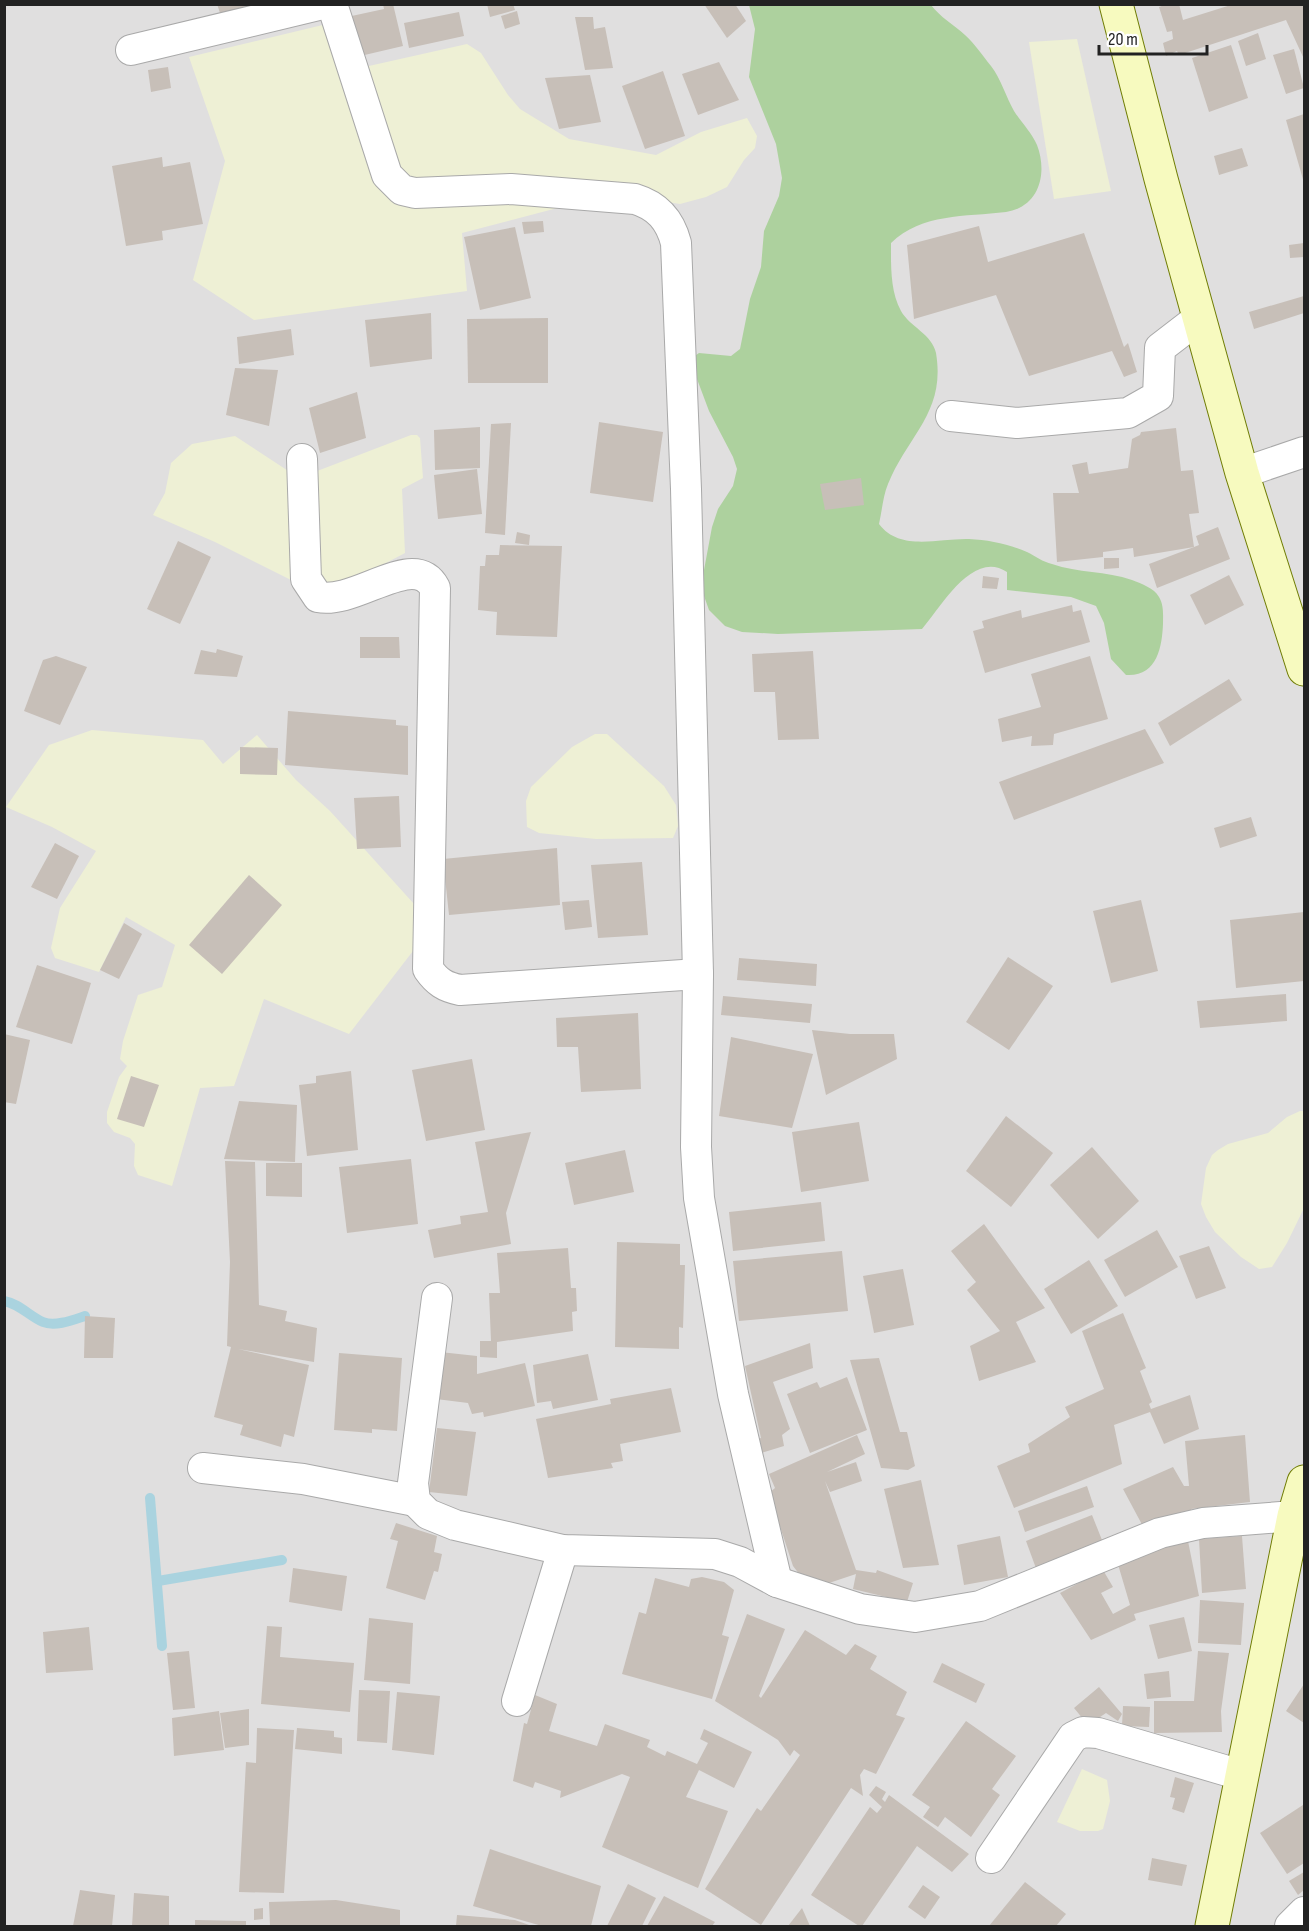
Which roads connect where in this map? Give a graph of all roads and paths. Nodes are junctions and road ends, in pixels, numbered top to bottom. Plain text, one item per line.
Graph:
1 (323, 4) edge
2 (332, 4) edge
3 (1116, 4) edge
4 (131, 50) dead end
5 (1199, 318) junction
6 (951, 416) dead end
7 (1305, 452) edge
8 (302, 459) dead end
9 (1242, 473) junction
10 (1297, 618) edge
11 (1305, 669) edge
12 (698, 974) junction
13 (437, 1298) dead end
14 (202, 1468) dead end
15 (1305, 1482) edge
16 (415, 1501) junction
17 (1294, 1516) junction
18 (563, 1550) junction
19 (777, 1582) junction
20 (516, 1701) dead end
21 (1241, 1775) junction
22 (992, 1858) dead end
23 (1305, 1912) edge
24 (1212, 1926) edge
25 (1290, 1926) edge

1 - 4 street
2 - 12 street
3 - 5 main road
5 - 6 street
5 - 9 main road
7 - 9 street
8 - 12 street
9 - 10 main road
10 - 11 main road
12 - 19 street
13 - 16 street
14 - 16 street
15 - 17 main road
16 - 18 street
17 - 19 street
17 - 21 main road
18 - 19 street
18 - 20 street
21 - 22 street
21 - 24 main road
23 - 25 street

